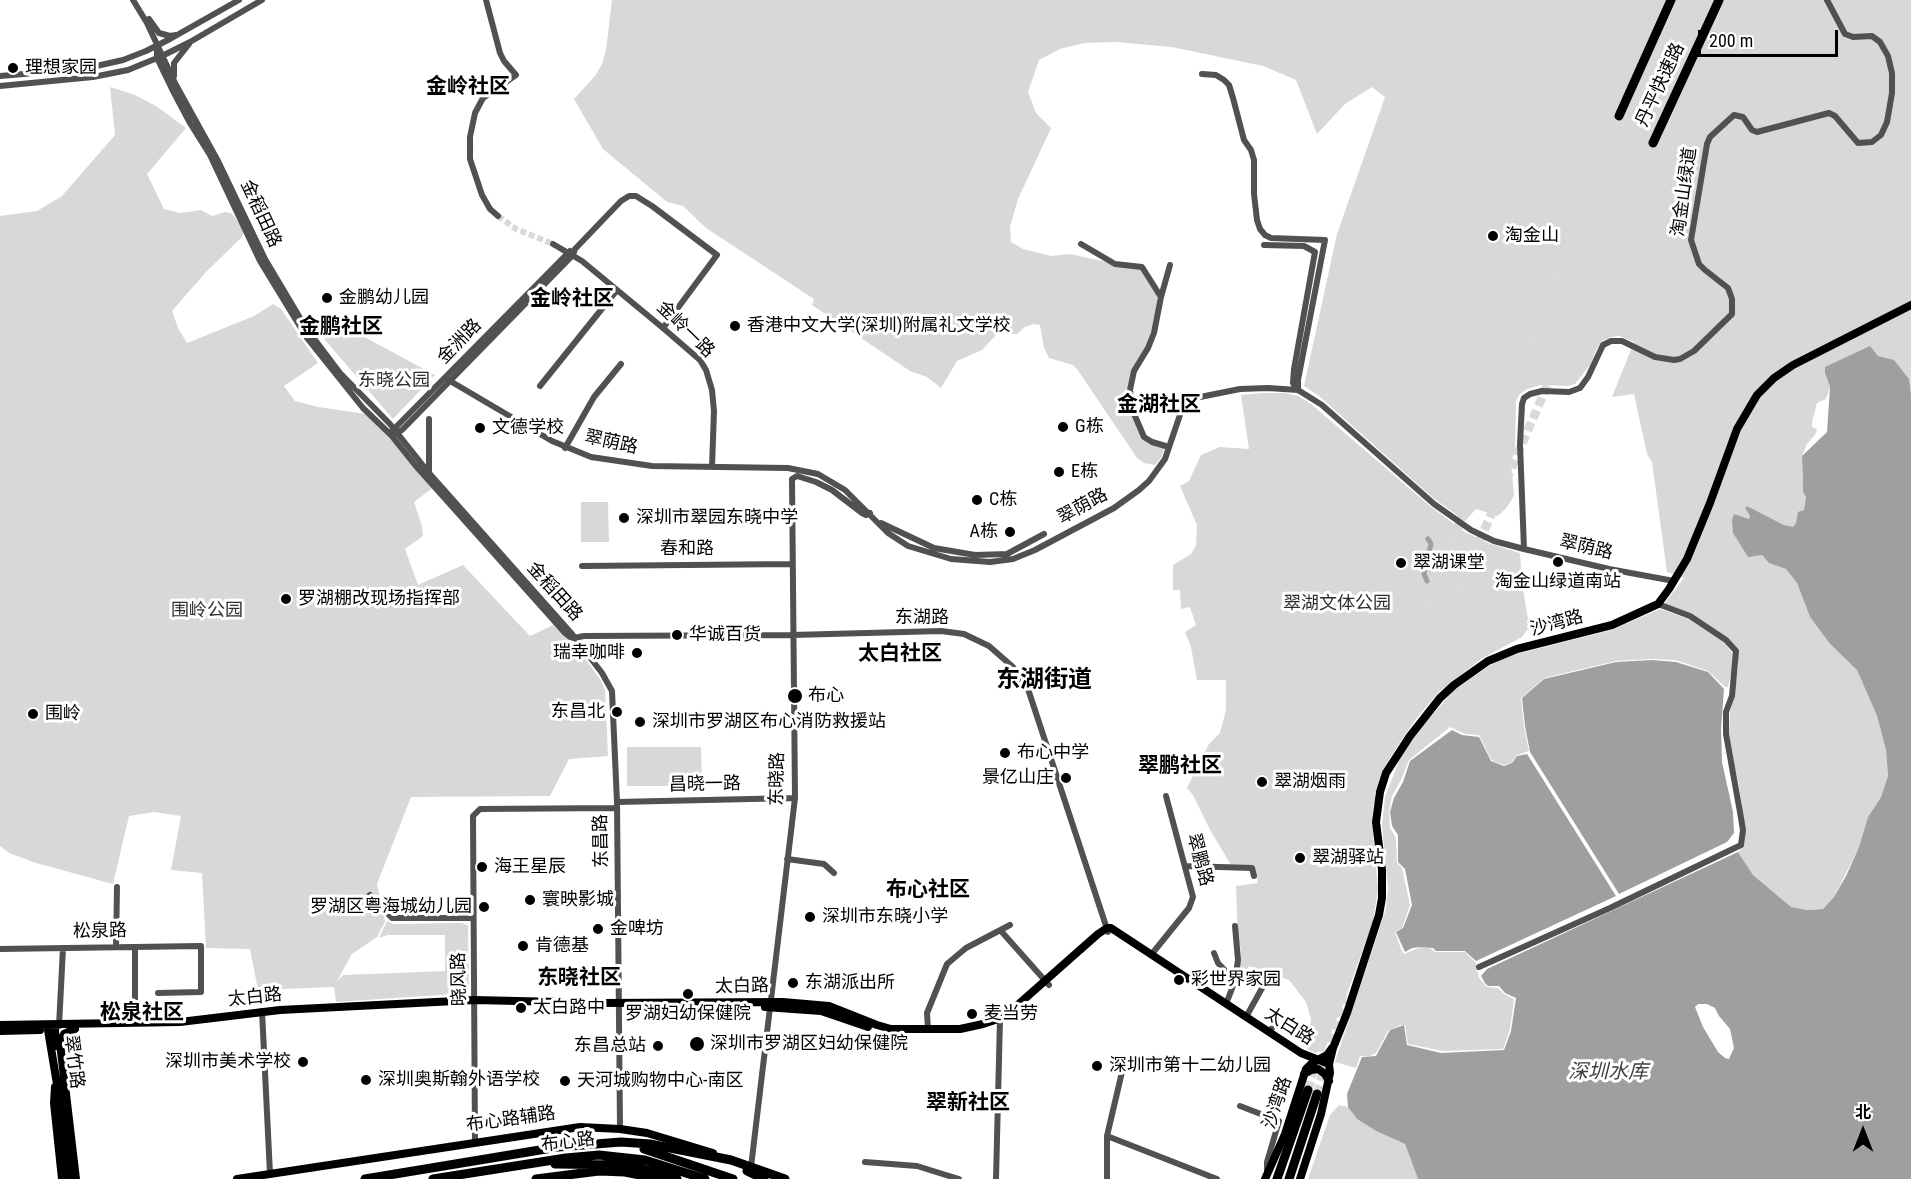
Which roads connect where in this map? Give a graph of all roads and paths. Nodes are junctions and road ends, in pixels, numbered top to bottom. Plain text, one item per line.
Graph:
1 (133, 0) edge
2 (239, 0) edge
3 (262, 0) edge
4 (486, 0) edge
5 (1671, 0) edge
6 (1827, 0) edge
7 (1717, 4) edge
8 (138, 8) junction
9 (180, 34) junction
10 (190, 42) junction
11 (157, 45) junction
12 (160, 57) junction
13 (1202, 74) dead end
14 (0, 76) edge
15 (0, 86) edge
16 (176, 86) junction
17 (1619, 116) tunnel mouth
18 (1653, 143) tunnel mouth
19 (498, 216) tunnel mouth
20 (553, 244) tunnel mouth
21 (1081, 244) dead end
22 (1264, 245) dead end
23 (572, 252) junction
24 (1170, 265) dead end
25 (617, 290) junction
26 (1161, 297) junction
27 (1911, 305) edge
28 (663, 328) junction
29 (621, 364) dead end
30 (447, 380) junction
31 (540, 386) dead end
32 (1298, 390) junction
33 (429, 419) dead end
34 (394, 433) junction
35 (1169, 447) junction
36 (565, 448) junction
37 (712, 467) junction
38 (429, 473) junction
39 (429, 481) junction
40 (870, 513) junction
41 (878, 522) junction
42 (1044, 534) dead end
43 (1524, 549) junction
44 (792, 564) junction
45 (582, 566) dead end
46 (1674, 581) junction
47 (1658, 604) junction
48 (792, 635) junction
49 (574, 638) junction
50 (1166, 796) dead end
51 (795, 798) junction
52 (617, 805) junction
53 (473, 816) joint
54 (787, 859) junction
55 (1186, 866) junction
56 (834, 873) dead end
57 (1254, 876) dead end
58 (117, 887) dead end
59 (370, 895) dead end
60 (473, 918) junction
61 (1010, 925) dead end
62 (1235, 926) dead end
63 (1108, 930) junction
64 (1001, 932) junction
65 (116, 947) junction
66 (135, 947) junction
67 (63, 948) junction
68 (0, 949) edge
69 (1214, 953) dead end
70 (1151, 955) junction
71 (1479, 967) dead end
72 (1235, 981) junction
73 (1266, 981) dead end
74 (1047, 983) junction
75 (158, 993) dead end
76 (475, 1003) junction
77 (771, 1004) junction
78 (619, 1005) junction
79 (135, 1006) dead end
80 (1225, 1006) junction
81 (262, 1014) junction
82 (1245, 1019) junction
83 (1000, 1021) junction
84 (1276, 1023) dead end
85 (0, 1026) edge
86 (54, 1028) junction
87 (75, 1029) junction
88 (928, 1030) junction
89 (0, 1031) edge
90 (1268, 1034) junction
91 (1333, 1048) junction
92 (1298, 1056) junction
93 (1315, 1062) junction
94 (1329, 1064) junction
95 (1122, 1072) dead end
96 (1304, 1075) junction
97 (56, 1080) junction
98 (1329, 1081) junction
99 (66, 1091) junction
100 (61, 1102) junction
101 (1240, 1106) dead end
102 (620, 1129) junction
103 (1107, 1136) junction
104 (475, 1142) junction
105 (592, 1144) junction
106 (731, 1160) junction
107 (865, 1162) dead end
108 (532, 1163) junction
109 (751, 1167) junction
110 (270, 1174) junction
111 (1291, 1176) edge
112 (1271, 1178) edge
113 (62, 1179) edge
114 (72, 1179) edge
115 (237, 1179) edge
116 (365, 1179) edge
117 (433, 1179) edge
118 (536, 1179) edge
119 (659, 1179) edge
120 (677, 1179) edge
121 (705, 1179) edge
122 (733, 1179) edge
123 (764, 1179) edge
124 (785, 1179) edge
125 (959, 1179) edge
126 (996, 1179) edge
127 (1107, 1179) edge
128 (1217, 1179) edge
129 (1300, 1179) edge

1 - 8 street
2 - 9 street
3 - 10 street
4 - 19 street
5 - 17 highway, 丹平快速路
6 - 43 street, 淘金山绿道
7 - 18 highway, 丹平快速路
8 - 9 street
8 - 11 street
9 - 11 street
10 - 12 street
10 - 16 street
11 - 12 street, 金稻田路
11 - 14 street
12 - 15 street
12 - 16 street, 金稻田路
12 - 34 street, 金稻田路
13 - 32 street
16 - 34 street, 金稻田路
20 - 23 street
21 - 26 street
22 - 32 street
23 - 25 street, 金岭一路
23 - 28 street, 金洲路
23 - 30 street, 金洲路
24 - 26 street
25 - 28 street, 金岭一路
25 - 31 street
26 - 35 street
27 - 46 main road
28 - 37 street, 金岭一路
29 - 36 street
30 - 34 street, 金洲路
30 - 36 street, 翠荫路
32 - 35 street, 翠荫路
32 - 43 street, 翠荫路
33 - 38 street
34 - 38 street, 金稻田路
34 - 39 street, 金稻田路
35 - 41 street, 翠荫路
36 - 37 street, 翠荫路
37 - 40 street, 翠荫路
38 - 39 street
38 - 49 street, 金稻田路
39 - 49 street, 金稻田路
40 - 41 street, 翠荫路
40 - 44 street, 东晓路
41 - 42 street
43 - 46 street, 翠荫路
44 - 45 street, 春和路
44 - 48 street, 东晓路
46 - 47 main road
47 - 71 street
47 - 91 main road, 沙湾路
48 - 49 street, 东湖路
48 - 51 street, 东晓路
48 - 63 street, 东湖路
49 - 52 street, 东昌路
50 - 55 street, 翠鹏路
51 - 52 street, 昌晓一路
51 - 54 street, 东晓路
52 - 53 street, 昌晓一路
52 - 78 street, 东昌路
53 - 60 street, 晓风路
54 - 56 street
54 - 77 street, 东晓路
55 - 57 street
55 - 70 street, 翠鹏路
58 - 65 street
59 - 60 street
60 - 76 street, 晓风路
61 - 64 street
62 - 72 street
63 - 70 main road, 太白路
63 - 74 main road, 太白路
63 - 80 main road, 太白路
64 - 74 street
64 - 88 street
65 - 66 street, 松泉路
65 - 67 street, 松泉路
66 - 75 street, 松泉路
66 - 79 street
67 - 68 street, 松泉路
67 - 86 street
69 - 72 street
70 - 80 main road, 太白路
72 - 80 street
73 - 82 street
74 - 83 main road, 太白路
76 - 78 main road, 太白路
76 - 81 main road, 太白路
76 - 104 street, 晓风路
77 - 78 main road, 太白路
77 - 83 main road, 太白路
77 - 88 main road, 太白路
77 - 109 street, 东晓路
78 - 102 street, 东昌路
80 - 82 main road, 太白路
81 - 86 main road, 太白路
81 - 87 main road, 太白路
81 - 110 street
82 - 90 main road, 太白路
83 - 88 main road, 太白路
83 - 126 street
84 - 90 street
85 - 86 main road, 太白路
86 - 87 main road, 太白路
86 - 89 main road, 太白路
86 - 97 main road, 翠竹路
86 - 100 main road, 翠竹路
87 - 99 main road, 翠竹路
90 - 92 main road, 太白路
90 - 93 main road, 太白路
91 - 93 main road, 沙湾路
91 - 94 main road, 沙湾路
92 - 93 main road, 太白路
92 - 96 main road
93 - 94 main road, 太白路
93 - 96 main road, 沙湾路
94 - 98 main road, 沙湾路
95 - 103 street
96 - 98 main road
96 - 112 main road, 沙湾路
97 - 100 main road, 翠竹路
97 - 113 main road
98 - 129 main road, 沙湾路
99 - 100 main road, 翠竹路
99 - 114 main road
100 - 114 main road
101 - 112 street
102 - 104 main road, 布心路辅路
102 - 106 main road, 布心路辅路
103 - 127 street
103 - 128 street
104 - 110 main road, 布心路辅路
105 - 106 highway, 布心路
105 - 116 highway, 布心路
105 - 122 highway, 布心路
106 - 109 highway, 布心路辅路
106 - 123 highway
107 - 125 street
108 - 117 highway, 布心路
108 - 120 highway
108 - 121 highway, 布心路
109 - 124 highway, 布心路辅路
110 - 115 main road, 布心路辅路
111 - 112 highway
118 - 119 highway

